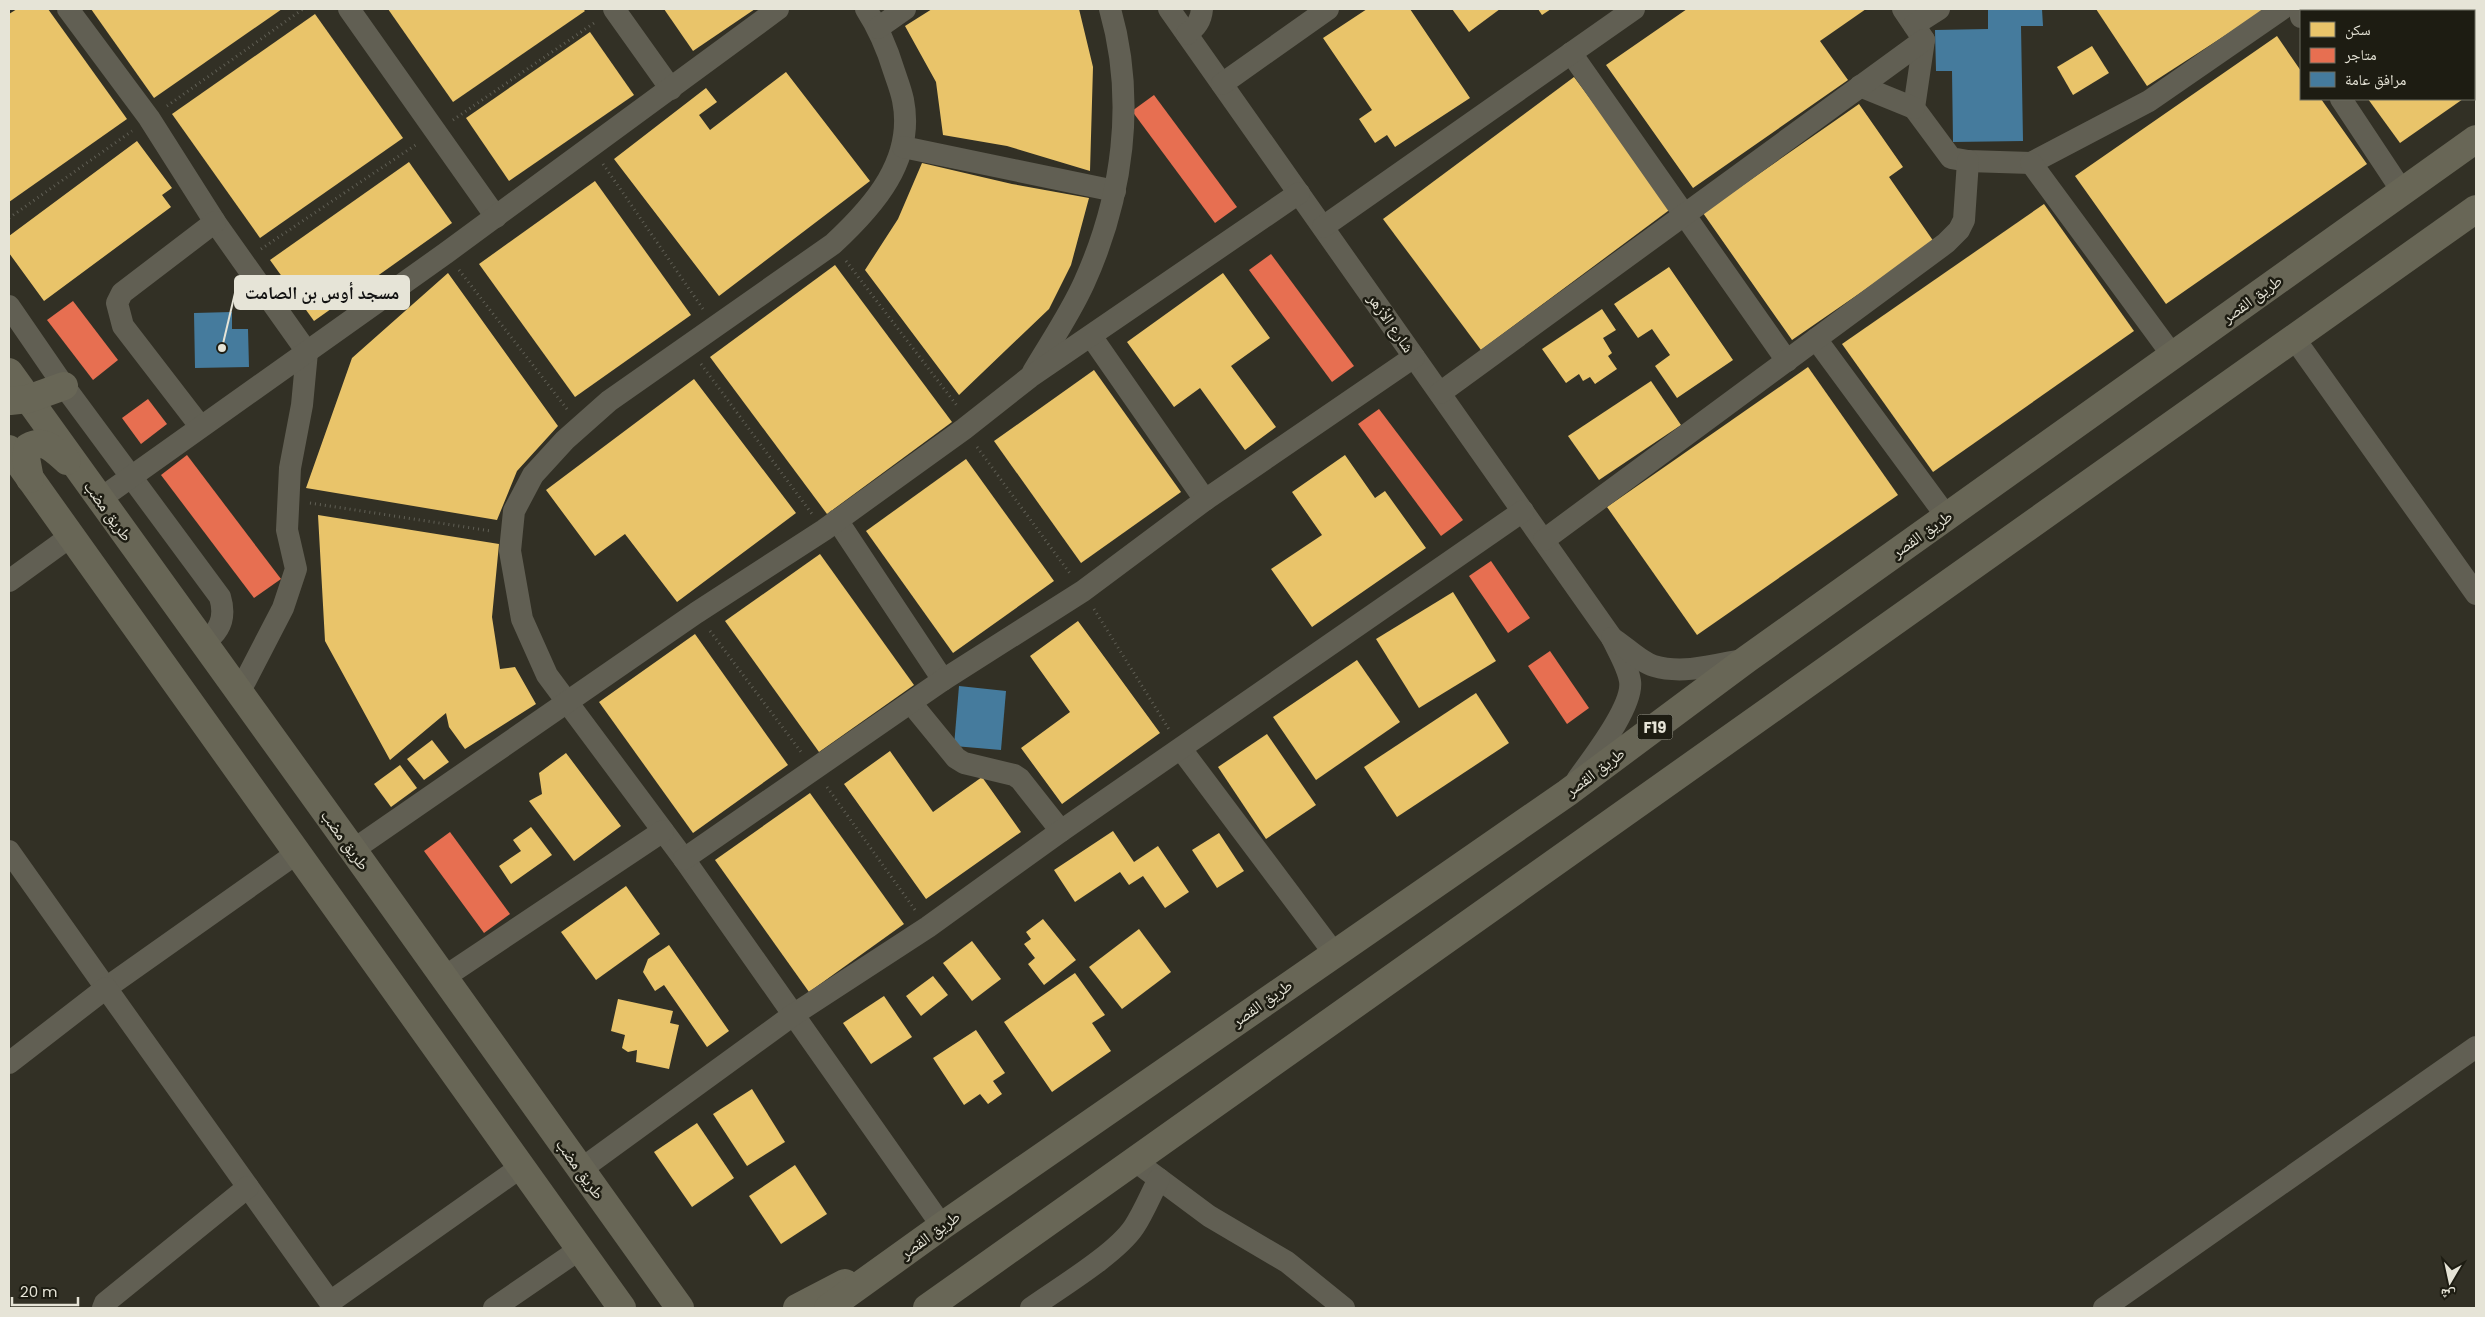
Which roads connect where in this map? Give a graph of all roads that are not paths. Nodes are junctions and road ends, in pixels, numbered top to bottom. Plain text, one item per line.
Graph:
1 (68, 9) edge
2 (349, 9) edge
3 (614, 9) edge
4 (778, 9) edge
5 (866, 9) edge
6 (905, 9) edge
7 (1110, 9) edge
8 (1169, 9) edge
9 (1202, 9) edge
10 (1328, 9) edge
11 (1634, 9) edge
12 (1939, 9) edge
13 (2282, 9) edge
14 (1914, 25) edge
15 (878, 28) junction
16 (1187, 34) junction
17 (1571, 53) junction
18 (1222, 84) junction
19 (1860, 86) junction
20 (671, 89) junction
21 (2342, 100) edge
22 (1914, 108) junction
23 (2476, 139) edge
24 (904, 147) junction
25 (1968, 161) junction
26 (2031, 163) junction
27 (1115, 191) junction
28 (2402, 191) junction
29 (1299, 193) junction
30 (2476, 209) edge
31 (1684, 214) junction
32 (496, 217) junction
33 (215, 222) junction
34 (1323, 227) junction
35 (9, 306) edge
36 (1091, 336) junction
37 (2294, 338) junction
38 (1816, 339) junction
39 (307, 352) junction
40 (1414, 356) junction
41 (2173, 356) junction
42 (1787, 361) junction
43 (9, 372) edge
44 (1030, 377) junction
45 (64, 386) junction
46 (1440, 393) junction
47 (18, 400) edge
48 (200, 426) junction
49 (9, 449) edge
50 (81, 473) junction
51 (130, 476) junction
52 (30, 479) junction
53 (100, 499) junction
54 (1205, 500) junction
55 (1523, 511) junction
56 (1947, 516) junction
57 (831, 525) junction
58 (71, 536) junction
59 (1544, 540) junction
60 (9, 581) edge
61 (2476, 594) edge
62 (1612, 638) junction
63 (203, 643) junction
64 (1747, 659) junction
65 (943, 680) junction
66 (239, 693) junction
67 (568, 702) junction
68 (911, 703) junction
69 (1181, 748) junction
70 (1567, 793) junction
71 (663, 830) junction
72 (1061, 831) junction
73 (9, 850) edge
74 (353, 850) junction
75 (297, 853) junction
76 (684, 859) junction
77 (1334, 953) junction
78 (443, 978) junction
79 (106, 988) junction
80 (793, 1015) junction
81 (2476, 1047) edge
82 (9, 1063) edge
83 (1135, 1160) junction
84 (521, 1167) junction
85 (580, 1170) junction
86 (1159, 1178) junction
87 (248, 1188) junction
88 (942, 1226) junction
89 (580, 1249) junction
90 (900, 1256) junction
91 (678, 1303) edge
92 (329, 1306) edge
93 (103, 1308) edge
94 (494, 1308) edge
95 (622, 1308) edge
96 (797, 1308) edge
97 (828, 1308) edge
98 (926, 1308) edge
99 (1031, 1308) edge
100 (1344, 1308) edge
101 (2104, 1308) edge

1 - 33 street
2 - 32 street
3 - 20 street
4 - 20 street
5 - 15 street
6 - 15 street
7 - 27 street
8 - 16 street, شارع الأزهر
9 - 16 street
10 - 18 street
11 - 17 street
12 - 14 street
13 - 26 street
14 - 19 street
14 - 22 street
15 - 24 street
16 - 18 street, شارع الأزهر
17 - 31 street
17 - 34 street
18 - 29 street, شارع الأزهر
19 - 22 street
19 - 31 street
20 - 32 street
21 - 28 street
22 - 25 street
23 - 28 main road, طريق القصر / F19
24 - 27 street
24 - 67 street
25 - 26 street
25 - 38 street
26 - 41 street
27 - 44 street
28 - 41 main road, طريق القصر / F19
29 - 34 street, شارع الأزهر
29 - 36 street
30 - 37 main road
31 - 42 street
31 - 46 street
32 - 39 street
33 - 39 street
33 - 48 street
34 - 40 street, شارع الأزهر
35 - 45 street
36 - 44 street
36 - 54 street
37 - 61 street
37 - 83 main road
38 - 42 street
38 - 56 street
39 - 48 street
39 - 66 street
40 - 46 street, شارع الأزهر
40 - 54 street
41 - 56 main road, طريق القصر / F19
42 - 59 street
43 - 47 main road, طريق مضب
44 - 57 street
45 - 47 main road
45 - 51 street
46 - 55 street, شارع الأزهر
47 - 50 main road, طريق مضب
48 - 51 street
49 - 52 main road
50 - 52 main road
50 - 53 main road, طريق مضب
51 - 53 street
51 - 63 street
52 - 58 main road
53 - 63 main road, طريق مضب
54 - 65 street
55 - 59 street, شارع الأزهر
55 - 69 street
56 - 64 main road, طريق القصر / F19
57 - 65 street
57 - 67 street
58 - 60 street
58 - 75 main road
59 - 62 street, شارع الأزهر
62 - 64 street, شارع الأزهر
62 - 70 street, شارع الأزهر
63 - 66 main road, طريق مضب
64 - 70 main road, طريق القصر / F19
65 - 68 street
66 - 74 main road, طريق مضب
67 - 71 street
67 - 74 street
68 - 72 street
68 - 76 street
69 - 72 street
69 - 77 street
70 - 77 main road, طريق القصر / F19
71 - 76 street
71 - 78 street
72 - 80 street
73 - 79 street
74 - 78 main road, طريق مضب
75 - 79 street
75 - 84 main road
76 - 80 street
77 - 88 main road, طريق القصر / F19
78 - 85 main road, طريق مضب
79 - 82 street
79 - 87 street
80 - 85 street
80 - 88 street
81 - 101 street
83 - 86 street
83 - 98 main road
84 - 89 main road
84 - 92 street
85 - 91 main road, طريق مضب
86 - 99 street
86 - 100 street
87 - 92 street
87 - 93 street
88 - 90 main road, طريق القصر / F19
89 - 94 street
89 - 95 main road
90 - 96 main road
90 - 97 main road, طريق القصر / F19

